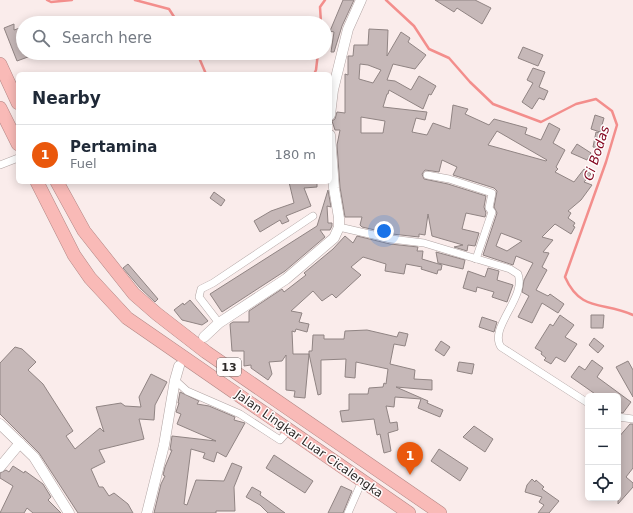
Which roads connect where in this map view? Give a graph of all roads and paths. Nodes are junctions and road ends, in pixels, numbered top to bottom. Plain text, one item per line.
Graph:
1 (361, 0) edge
2 (0, 64) edge
3 (332, 98) edge
4 (16, 99) edge
5 (0, 108) edge
6 (16, 140) edge
7 (332, 155) edge
8 (16, 159) edge
9 (0, 165) edge
10 (427, 175) dead end
11 (38, 184) edge
12 (58, 184) edge
13 (313, 216) dead end
14 (339, 226) junction
15 (476, 259) junction
16 (219, 323) junction
17 (204, 337) dead end
18 (179, 366) dead end
19 (175, 380) junction
20 (585, 401) edge
21 (621, 417) edge
22 (633, 419) edge
23 (0, 424) edge
24 (289, 430) junction
25 (20, 443) junction
26 (0, 467) edge
27 (362, 481) junction
28 (69, 513) edge
29 (147, 513) edge
30 (348, 513) edge
31 (409, 513) edge
32 (440, 513) edge

1 - 3 street
2 - 4 highway
5 - 6 highway
7 - 14 street
8 - 9 street
10 - 15 street
11 - 24 highway, Jalan Lingkar Luar Cicalengka / 13
12 - 32 highway, Jalan Lingkar Luar Cicalengka / 13
13 - 16 street
14 - 15 street
14 - 16 street
15 - 20 street
16 - 17 street
18 - 19 street
19 - 24 street
19 - 29 street
21 - 22 street
23 - 25 street
24 - 27 highway, Jalan Lingkar Luar Cicalengka / 13
25 - 26 street
25 - 28 street
27 - 30 street
27 - 31 highway, Jalan Lingkar Luar Cicalengka / 13

